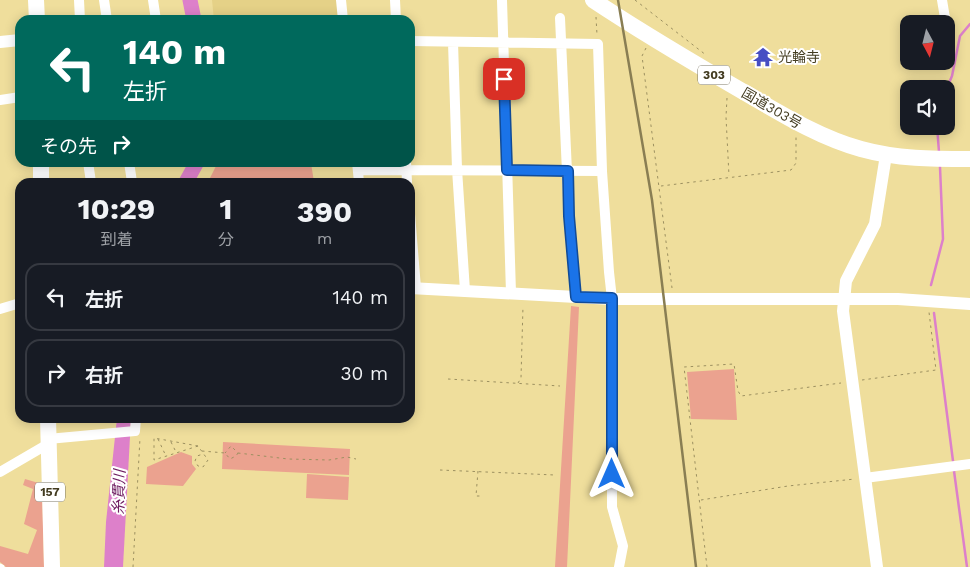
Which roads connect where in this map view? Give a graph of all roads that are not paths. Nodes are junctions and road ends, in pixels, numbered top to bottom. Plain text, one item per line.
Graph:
1 (36, 0) edge
2 (78, 0) edge
3 (104, 0) edge
4 (153, 0) edge
5 (341, 0) edge
6 (395, 0) edge
7 (502, 0) edge
8 (942, 0) edge
9 (594, 6) edge
10 (37, 15) edge
11 (80, 15) edge
12 (106, 15) edge
13 (155, 15) edge
14 (342, 15) edge
15 (396, 15) edge
16 (944, 15) edge
17 (560, 18) dead end
18 (15, 40) edge
19 (415, 41) edge
20 (0, 42) edge
21 (452, 42) junction
22 (503, 43) junction
23 (560, 43) junction
24 (15, 98) edge
25 (0, 100) edge
26 (886, 155) junction
27 (970, 159) edge
28 (415, 167) edge
29 (457, 169) junction
30 (507, 170) junction
31 (568, 171) junction
32 (602, 171) junction
33 (415, 288) edge
34 (465, 291) junction
35 (510, 293) junction
36 (576, 297) junction
37 (612, 298) junction
38 (844, 299) junction
39 (15, 304) edge
40 (970, 304) edge
41 (0, 309) edge
42 (48, 423) edge
43 (136, 423) edge
44 (48, 442) junction
45 (970, 464) edge
46 (0, 472) edge
47 (865, 478) junction
48 (52, 567) edge
49 (619, 567) edge
50 (877, 567) edge

1 - 10 highway
2 - 11 street
3 - 12 street
4 - 13 street
5 - 14 street
6 - 15 street
7 - 22 street
8 - 16 street
9 - 26 highway, 国道303号 / 303
17 - 23 street
18 - 20 street
19 - 21 street
21 - 22 street
21 - 29 street
22 - 23 street
22 - 30 street
23 - 31 street
23 - 32 street
24 - 25 street
26 - 27 highway, 国道303号 / 303
26 - 38 street
28 - 29 street
29 - 30 street
29 - 34 street
30 - 31 street
30 - 35 street
31 - 32 street
31 - 36 street
32 - 37 street
33 - 34 street
34 - 35 street
35 - 36 street
36 - 37 street
37 - 38 street
37 - 49 street
38 - 40 street
38 - 47 street
39 - 41 street
42 - 44 highway, 157
43 - 44 street
44 - 46 street
44 - 48 highway, 157
45 - 47 street
47 - 50 street

